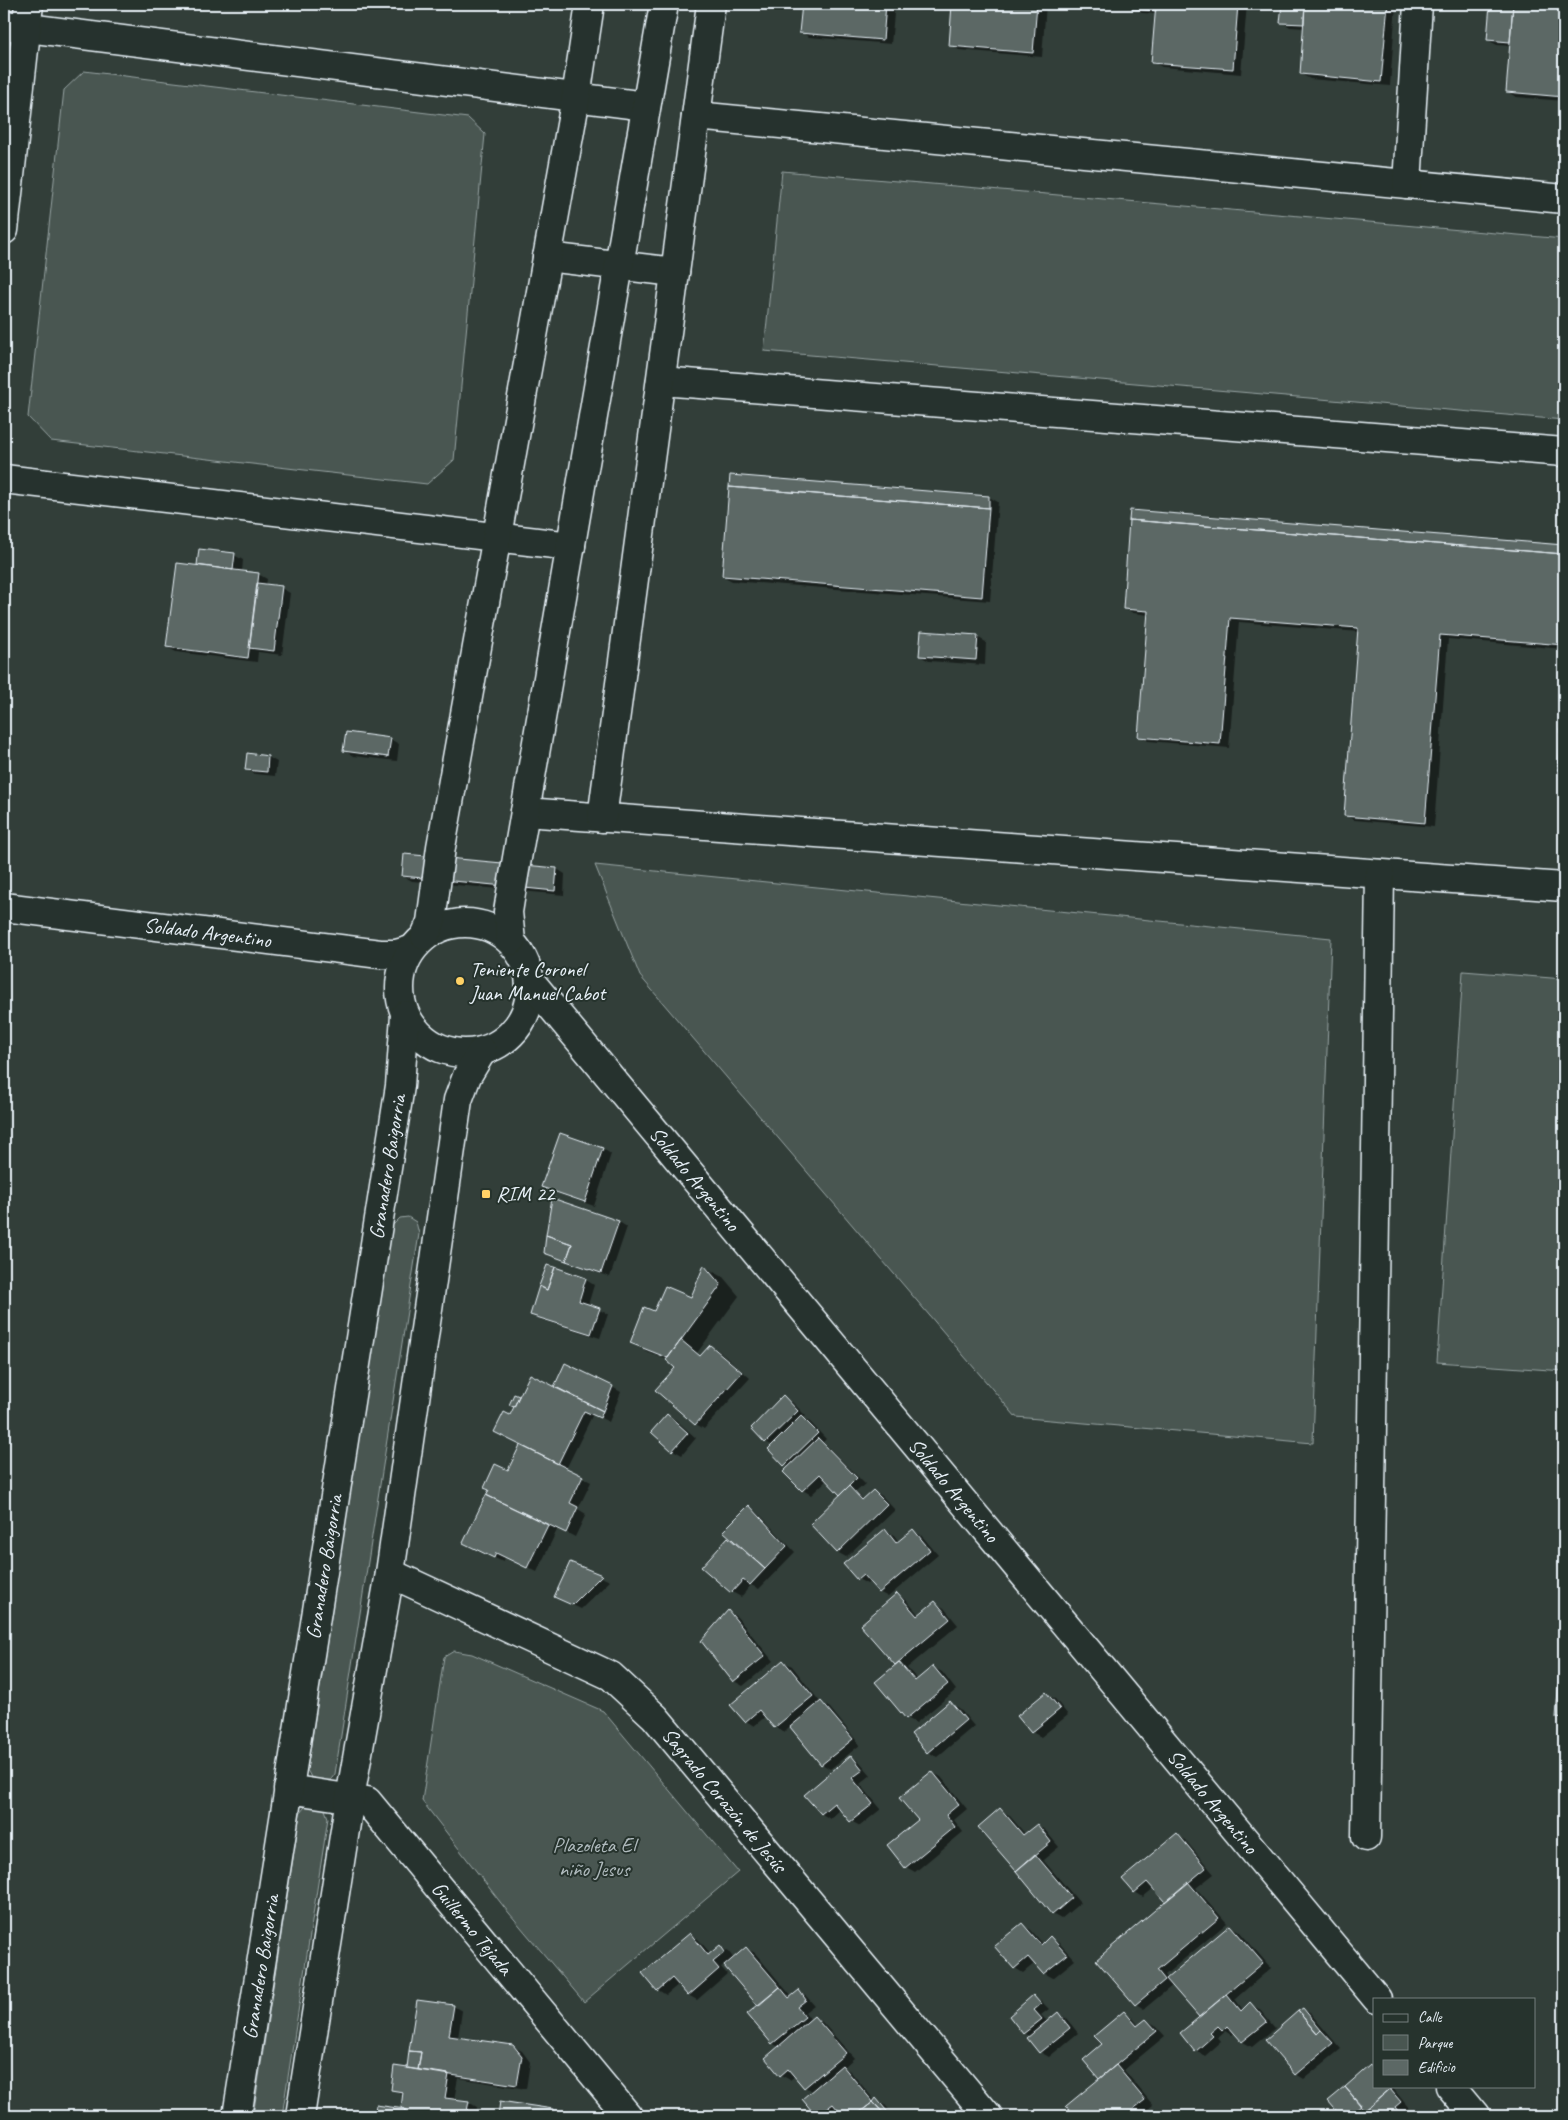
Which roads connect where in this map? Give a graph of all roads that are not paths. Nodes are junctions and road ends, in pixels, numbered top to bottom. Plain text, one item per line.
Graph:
1 (590, 4) edge
2 (664, 4) edge
3 (712, 4) edge
4 (1418, 4) edge
5 (20, 19) edge
6 (576, 97) junction
7 (646, 106) junction
8 (696, 116) junction
9 (1406, 184) junction
10 (1564, 199) edge
11 (4, 230) edge
12 (547, 257) junction
13 (619, 265) junction
14 (675, 272) junction
15 (661, 381) junction
16 (1564, 452) edge
17 (4, 479) edge
18 (497, 537) junction
19 (571, 546) junction
20 (525, 812) junction
21 (602, 818) junction
22 (1380, 874) junction
23 (1564, 887) edge
24 (4, 907) edge
25 (511, 941) junction
26 (418, 943) junction
27 (531, 982) junction
28 (405, 1015) junction
29 (482, 1052) junction
30 (390, 1573) junction
31 (288, 1789) junction
32 (350, 1798) junction
33 (1366, 1837) dead end
34 (1376, 1998) edge
35 (1452, 2088) edge
36 (237, 2116) edge
37 (300, 2116) edge
38 (628, 2116) edge
39 (988, 2116) edge
40 (1475, 2116) edge

1 - 6 street
2 - 7 street
3 - 8 street
4 - 9 street
5 - 6 street
5 - 11 street
6 - 7 street
6 - 12 street
7 - 13 street
8 - 9 street
8 - 14 street
9 - 10 street
12 - 13 street
12 - 18 street
13 - 14 street
13 - 19 street
14 - 15 street
15 - 16 street
15 - 21 street
17 - 18 street
18 - 19 street
18 - 26 street
19 - 20 street
20 - 21 street
20 - 25 street
21 - 22 street
22 - 23 street
22 - 33 street
24 - 26 street, Soldado Argentino
25 - 26 street, Granadero Baigorria
25 - 27 street, Granadero Baigorria
26 - 28 street, Granadero Baigorria
27 - 29 street, Granadero Baigorria
27 - 34 street, Soldado Argentino
28 - 29 street, Granadero Baigorria
28 - 31 street, Granadero Baigorria
29 - 30 street, Granadero Baigorria
30 - 32 street, Granadero Baigorria
30 - 39 street, Sagrado Corazón de Jesús
31 - 32 street, Guillermo Tejada
31 - 36 street, Granadero Baigorria
32 - 37 street, Granadero Baigorria
32 - 38 street, Guillermo Tejada
35 - 40 street

